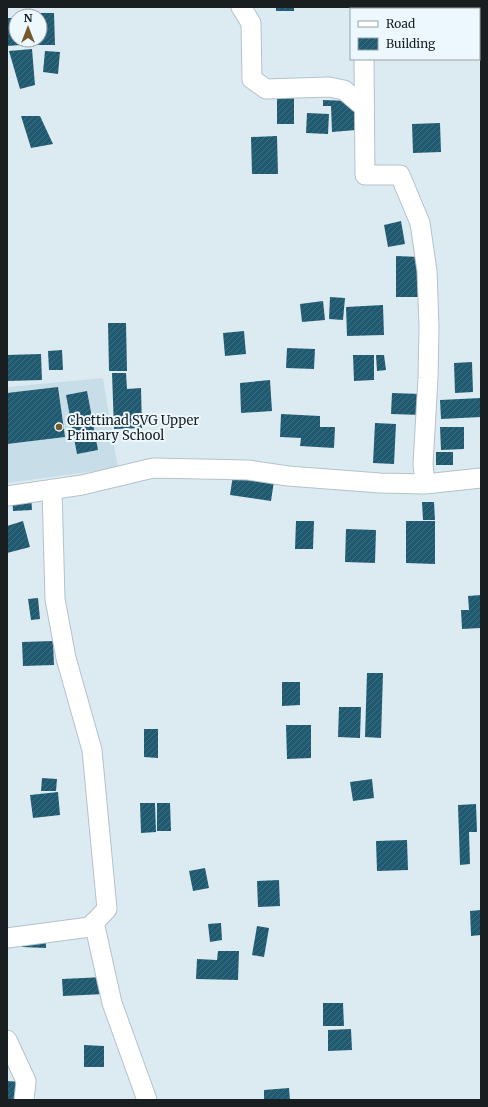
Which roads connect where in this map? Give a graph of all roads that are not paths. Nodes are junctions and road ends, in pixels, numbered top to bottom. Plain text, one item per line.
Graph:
1 (241, 7) edge
2 (364, 60) edge
3 (364, 107) junction
4 (481, 478) edge
5 (425, 484) junction
6 (52, 490) junction
7 (7, 496) edge
8 (94, 922) junction
9 (7, 938) edge
10 (7, 1040) edge
11 (24, 1100) edge
12 (147, 1100) edge

1 - 3 street
2 - 3 street
3 - 5 street
4 - 5 street
5 - 6 street
6 - 7 street
6 - 8 street
8 - 9 street
8 - 12 street
10 - 11 street

